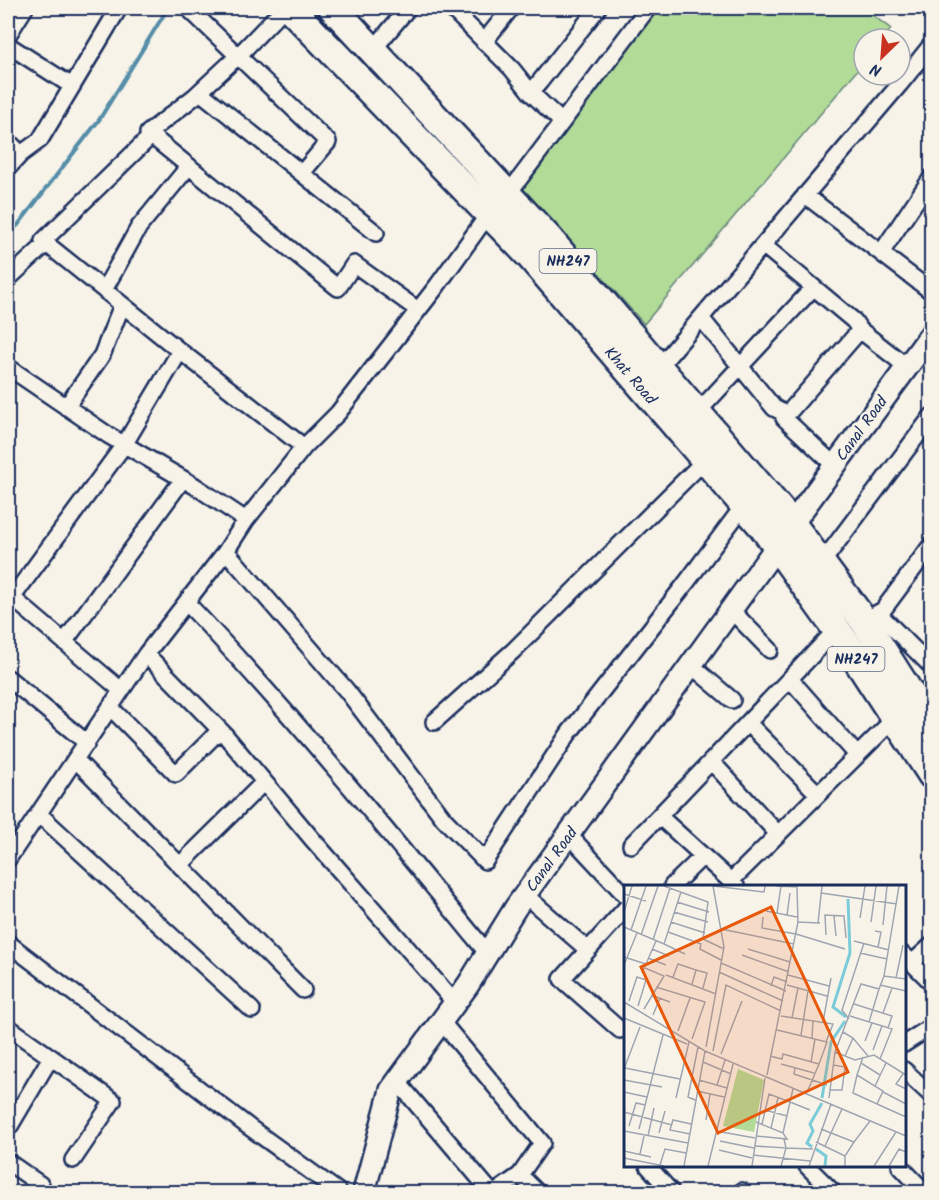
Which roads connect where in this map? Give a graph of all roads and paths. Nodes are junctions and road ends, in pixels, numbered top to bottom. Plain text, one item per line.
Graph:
1 (25, 8) edge
2 (119, 8) edge
3 (188, 8) edge
4 (284, 8) edge
5 (290, 8) edge
6 (333, 8) edge
7 (408, 8) edge
8 (452, 8) edge
9 (512, 8) edge
10 (597, 8) edge
11 (648, 8) edge
12 (8, 35) edge
13 (484, 42) junction
14 (932, 44) edge
15 (8, 45) edge
16 (373, 50) junction
17 (239, 55) junction
18 (72, 86) junction
19 (201, 91) junction
20 (531, 93) junction
21 (562, 122) junction
22 (148, 132) junction
23 (8, 141) edge
24 (21, 154) junction
25 (189, 166) junction
26 (8, 168) edge
27 (302, 173) junction
28 (932, 177) edge
29 (805, 195) junction
30 (499, 203) junction
31 (376, 233) dead end
32 (46, 244) junction
33 (763, 245) junction
34 (881, 253) junction
35 (8, 279) edge
36 (813, 288) junction
37 (104, 291) junction
38 (932, 292) edge
39 (122, 305) junction
40 (418, 310) junction
41 (701, 318) junction
42 (860, 330) junction
43 (932, 333) edge
44 (180, 351) junction
45 (739, 366) junction
46 (906, 366) junction
47 (659, 367) junction
48 (9, 371) edge
49 (66, 407) junction
50 (697, 413) junction
51 (932, 416) edge
52 (784, 418) junction
53 (124, 445) junction
54 (304, 447) junction
55 (705, 460) junction
56 (834, 465) junction
57 (183, 479) junction
58 (744, 505) junction
59 (246, 520) junction
60 (784, 535) junction
61 (932, 544) edge
62 (226, 551) junction
63 (821, 564) junction
64 (10, 596) edge
65 (187, 603) junction
66 (732, 611) junction
67 (871, 617) junction
68 (837, 629) junction
69 (65, 641) junction
70 (770, 650) dead end
71 (146, 654) junction
72 (692, 666) junction
73 (932, 667) edge
74 (8, 678) edge
75 (790, 679) junction
76 (121, 690) junction
77 (732, 700) dead end
78 (110, 707) junction
79 (895, 718) junction
80 (434, 722) dead end
81 (748, 723) junction
82 (932, 728) edge
83 (220, 730) junction
84 (87, 743) junction
85 (857, 756) junction
86 (76, 760) junction
87 (711, 761) junction
88 (932, 775) edge
89 (264, 782) junction
90 (818, 794) junction
91 (39, 814) junction
92 (659, 816) junction
93 (778, 834) junction
94 (569, 835) junction
95 (631, 845) dead end
96 (703, 856) junction
97 (8, 859) edge
98 (180, 865) junction
99 (733, 884) edge
100 (673, 885) edge
101 (624, 894) edge
102 (525, 895) junction
103 (624, 910) edge
104 (8, 943) edge
105 (932, 945) edge
106 (588, 950) junction
107 (488, 954) junction
108 (908, 959) edge
109 (932, 983) edge
110 (303, 990) dead end
111 (454, 1003) junction
112 (252, 1010) dead end
113 (441, 1021) junction
114 (932, 1026) edge
115 (8, 1027) edge
116 (624, 1030) edge
117 (906, 1042) edge
118 (51, 1058) junction
119 (906, 1072) edge
120 (397, 1081) junction
121 (932, 1096) edge
122 (10, 1126) dead end
123 (73, 1161) dead end
124 (8, 1162) edge
125 (649, 1167) edge
126 (808, 1167) edge
127 (901, 1167) edge
128 (520, 1174) junction
129 (41, 1185) dead end
130 (922, 1185) edge
131 (339, 1192) edge
132 (364, 1192) edge
133 (491, 1192) edge
134 (496, 1192) edge
135 (537, 1192) edge
136 (671, 1192) edge
137 (833, 1192) edge

1 - 12 street
2 - 18 street
3 - 17 street
4 - 17 street
5 - 30 highway, Khat Road / NH247
6 - 16 highway, Khat Road / NH247
7 - 16 street
8 - 13 street
9 - 13 street
10 - 20 street
11 - 21 street
13 - 20 street
14 - 29 street
15 - 18 street
16 - 30 highway, Khat Road / NH247
17 - 19 street
17 - 27 street
18 - 24 street
19 - 22 street
19 - 27 street
20 - 21 street
21 - 30 street
22 - 25 street
22 - 32 street
23 - 24 street
24 - 26 street
25 - 37 street
25 - 40 street
27 - 31 street
28 - 34 street
29 - 33 street
29 - 34 street
30 - 40 street
30 - 47 highway, Khat Road / NH247
30 - 55 highway, Khat Road / NH247
32 - 35 street
32 - 37 street
33 - 36 street
33 - 41 street
34 - 38 street
36 - 42 street
36 - 45 street
37 - 39 street
39 - 44 street
39 - 49 street
40 - 54 street
41 - 45 street
41 - 47 street
42 - 46 street
42 - 52 street
43 - 46 street, Canal Road
44 - 53 street
44 - 54 street
45 - 50 street
45 - 52 street
46 - 56 street, Canal Road
47 - 50 highway, Khat Road / NH247
48 - 49 street
49 - 53 street
50 - 60 highway, Khat Road / NH247
51 - 63 street
52 - 56 street
53 - 57 street
53 - 64 street
54 - 59 street
55 - 58 highway, Khat Road / NH247
55 - 80 street
56 - 60 street, Canal Road
57 - 59 street
57 - 69 street
58 - 60 highway, Khat Road / NH247
58 - 62 street
59 - 62 street
60 - 63 highway, Khat Road / NH247
60 - 66 street, Canal Road
60 - 68 highway, Khat Road / NH247
61 - 67 street
62 - 65 street
63 - 67 highway, Khat Road / NH247
64 - 69 street
65 - 71 street
65 - 107 street
66 - 70 street
66 - 72 street, Canal Road
67 - 73 street
67 - 82 highway, Khat Road / NH247
68 - 75 street
68 - 79 highway, Khat Road / NH247
69 - 76 street
71 - 76 street
71 - 83 street
72 - 77 street
72 - 94 street, Canal Road
74 - 84 street
75 - 81 street
75 - 85 street
76 - 78 street
78 - 83 street
78 - 84 street
79 - 85 street
79 - 88 highway, Khat Road / NH247
81 - 87 street
81 - 90 street
83 - 89 street
84 - 86 street
85 - 90 street
86 - 91 street
86 - 98 street
87 - 92 street
87 - 93 street
89 - 98 street
89 - 111 street
90 - 93 street
91 - 97 street
91 - 112 street
92 - 95 street
92 - 96 street
93 - 99 street
94 - 101 street
94 - 102 street, Canal Road
96 - 99 street
96 - 100 street
98 - 110 street
102 - 106 street
102 - 107 street, Canal Road
103 - 106 street
104 - 131 street
105 - 108 street
106 - 116 street
107 - 111 street, Canal Road
108 - 109 street
111 - 113 street, Canal Road
113 - 120 street, Canal Road
113 - 128 street
114 - 117 street
115 - 118 street
118 - 122 street
118 - 123 street
119 - 121 street
120 - 132 street, Canal Road
120 - 133 street
124 - 129 street
125 - 136 street
126 - 137 street
127 - 130 street
128 - 134 street
128 - 135 street

